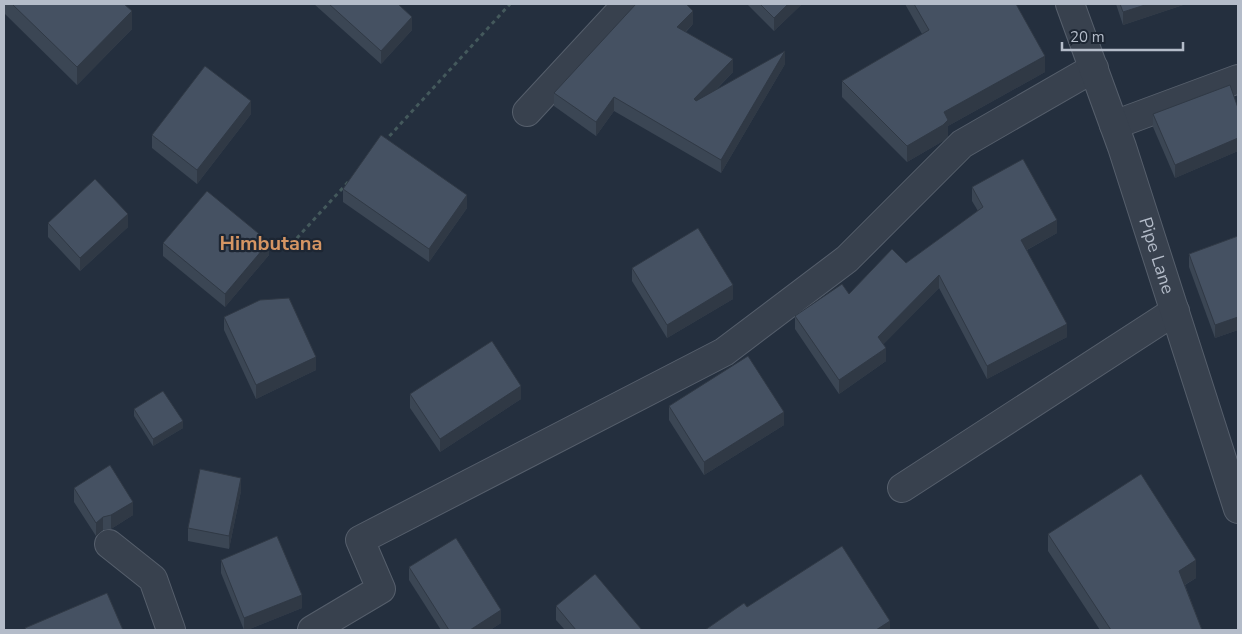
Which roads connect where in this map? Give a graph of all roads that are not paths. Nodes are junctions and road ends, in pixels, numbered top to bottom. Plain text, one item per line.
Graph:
1 (627, 4) edge
2 (1070, 4) edge
3 (1094, 68) junction
4 (1238, 79) edge
5 (527, 112) dead end
6 (1114, 125) junction
7 (1175, 311) junction
8 (1234, 478) edge
9 (902, 488) dead end
10 (1238, 509) edge
11 (109, 544) dead end
12 (171, 630) edge
13 (312, 630) edge

1 - 5 street
2 - 3 street, Pipe Lane
3 - 6 street, Pipe Lane
3 - 13 street
4 - 6 street
6 - 7 street, Pipe Lane
7 - 8 street, Pipe Lane
7 - 9 street
8 - 10 street, Pipe Lane
11 - 12 street

